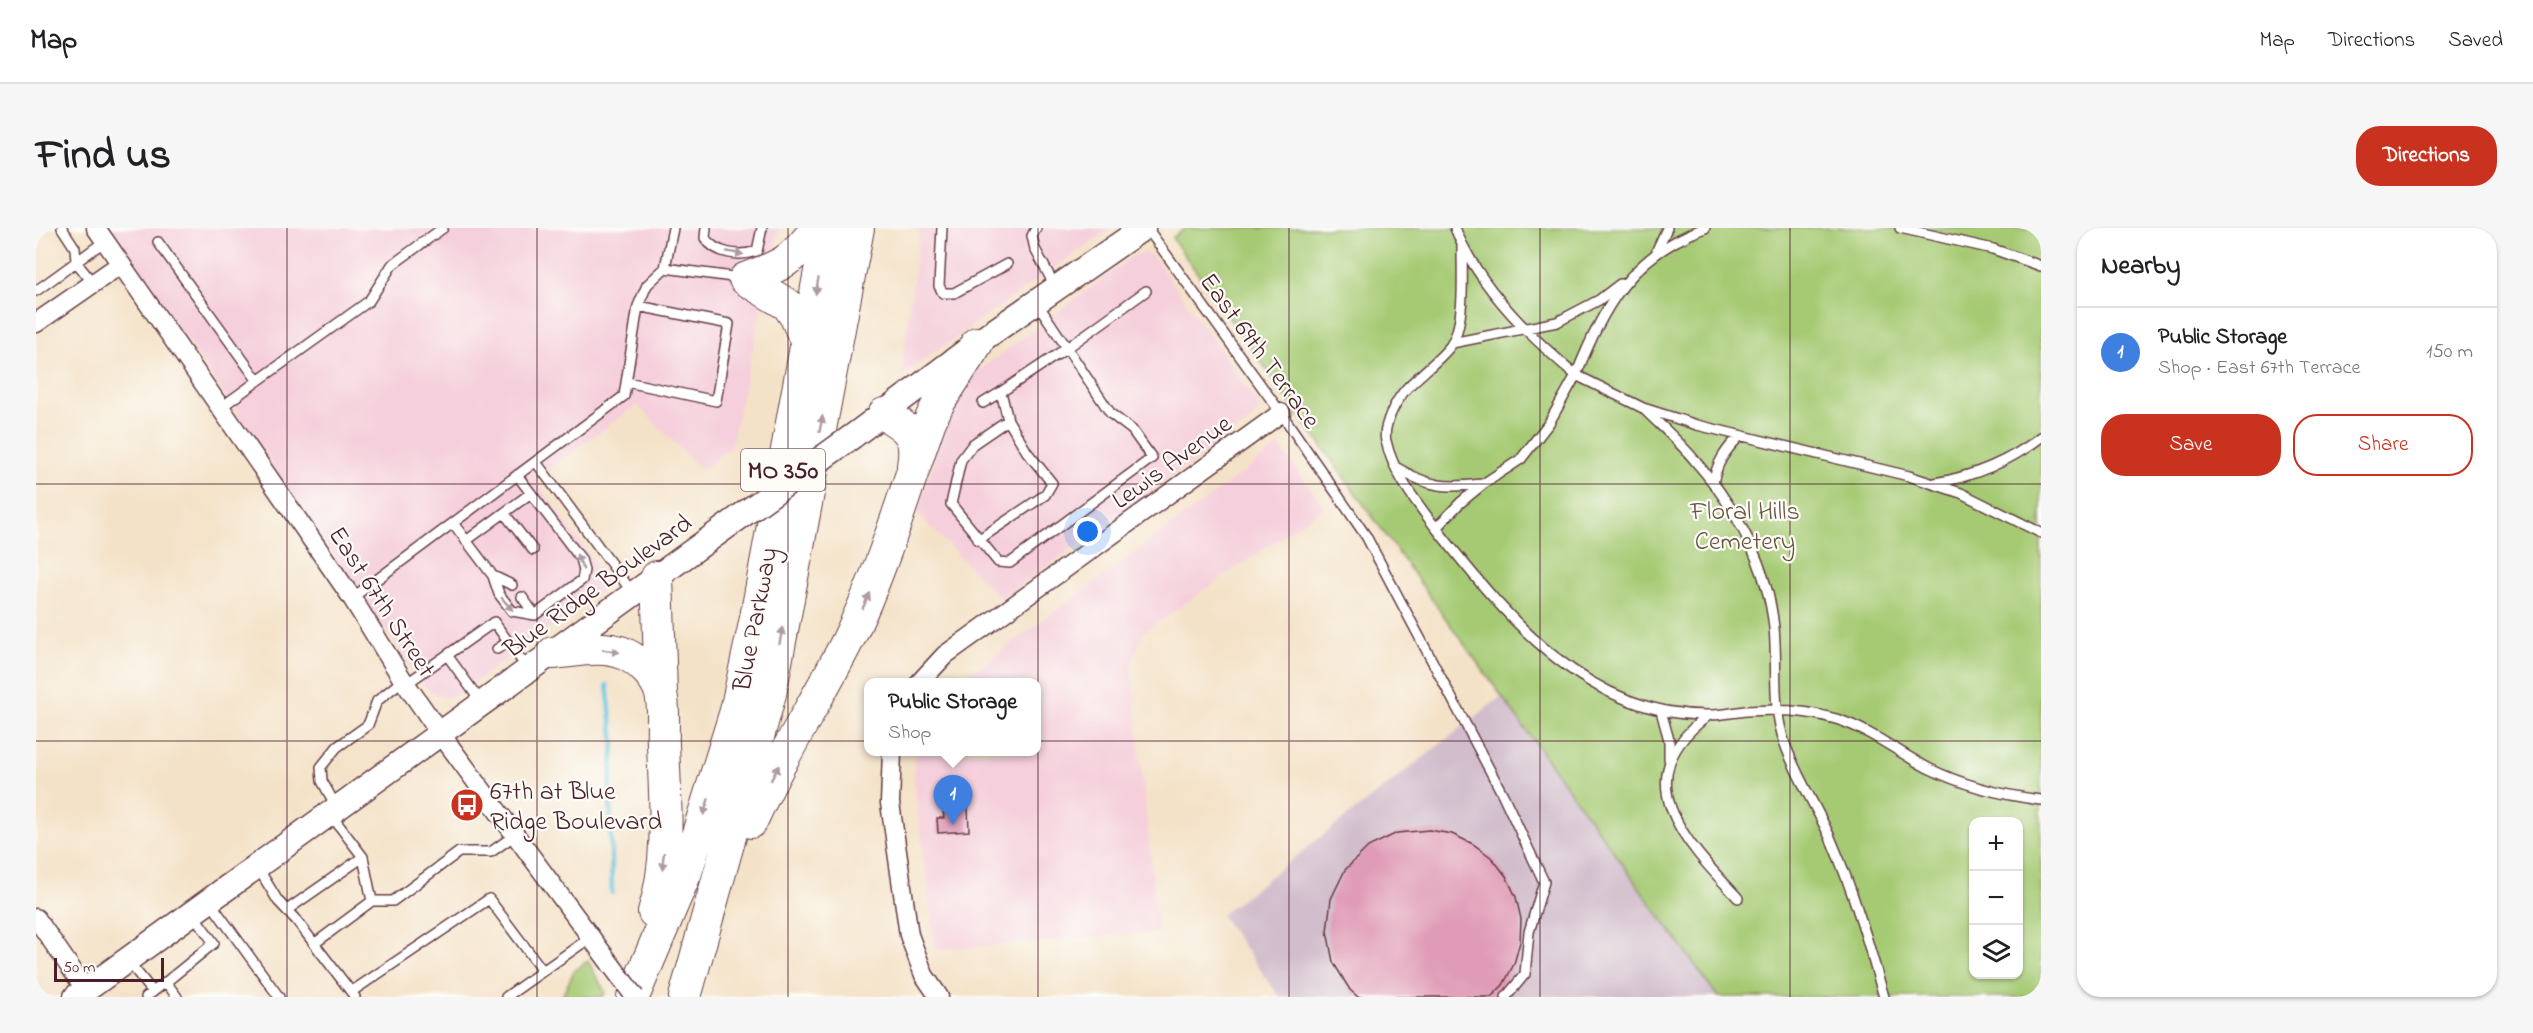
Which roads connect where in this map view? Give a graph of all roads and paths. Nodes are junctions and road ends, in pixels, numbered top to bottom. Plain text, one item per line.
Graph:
1 (62, 228) edge
2 (443, 228) edge
3 (673, 228) edge
4 (706, 228) edge
5 (762, 228) edge
6 (818, 228) edge
7 (828, 228) edge
8 (858, 228) edge
9 (942, 228) edge
10 (1036, 228) edge
11 (1145, 228) edge
12 (1455, 228) edge
13 (1667, 228) edge
14 (1705, 228) edge
15 (1900, 228) edge
16 (100, 235) edge
17 (158, 242) dead end
18 (1462, 247) junction
19 (1654, 255) junction
20 (76, 262) junction
21 (121, 264) junction
22 (1006, 264) dead end
23 (2041, 266) edge
24 (665, 268) junction
25 (1638, 269) junction
26 (745, 279) junction
27 (93, 283) junction
28 (1056, 288) junction
29 (36, 291) edge
30 (1146, 291) dead end
31 (1036, 302) junction
32 (638, 306) junction
33 (36, 323) edge
34 (1524, 329) junction
35 (807, 343) junction
36 (977, 343) junction
37 (1452, 343) junction
38 (1067, 348) junction
39 (1576, 375) junction
40 (258, 381) junction
41 (627, 382) junction
42 (1001, 392) junction
43 (983, 403) dead end
44 (220, 408) junction
45 (1643, 408) junction
46 (1281, 412) junction
47 (884, 414) junction
48 (1008, 420) junction
49 (1740, 436) junction
50 (2041, 437) edge
51 (536, 462) junction
52 (1396, 468) junction
53 (912, 473) junction
54 (517, 475) junction
55 (1713, 483) junction
56 (1483, 484) junction
57 (1933, 484) junction
58 (531, 493) junction
59 (504, 513) junction
60 (453, 523) junction
61 (1436, 528) junction
62 (2041, 532) edge
63 (978, 540) junction
64 (466, 541) junction
65 (533, 550) dead end
66 (493, 576) junction
67 (512, 585) dead end
68 (645, 586) junction
69 (522, 597) dead end
70 (352, 598) junction
71 (535, 615) junction
72 (508, 642) junction
73 (497, 650) dead end
74 (447, 655) junction
75 (541, 662) junction
76 (472, 668) dead end
77 (462, 675) junction
78 (924, 678) edge
79 (404, 682) junction
80 (661, 693) junction
81 (482, 703) junction
82 (1776, 710) junction
83 (1661, 711) junction
84 (1709, 715) junction
85 (440, 733) junction
86 (892, 756) edge
87 (1669, 762) junction
88 (2041, 800) edge
89 (334, 810) junction
90 (515, 835) junction
91 (363, 857) junction
92 (256, 866) junction
93 (1738, 898) dead end
94 (372, 901) junction
95 (201, 907) junction
96 (287, 910) junction
97 (36, 918) edge
98 (591, 937) junction
99 (314, 944) junction
100 (128, 960) junction
101 (695, 962) junction
102 (543, 971) junction
103 (166, 982) junction
104 (83, 994) edge
105 (149, 994) edge
106 (353, 994) edge
107 (177, 997) edge
108 (279, 997) edge
109 (506, 997) edge
110 (621, 997) edge
111 (634, 997) edge
112 (685, 997) edge
113 (939, 997) edge
114 (1506, 997) edge
115 (1884, 997) edge

1 - 20 lane
2 - 40 lane
3 - 24 lane
4 -> 5 lane
6 - 26 highway
7 -> 35 highway, Blue Parkway / MO 350
101 -> 8 highway, Blue Parkway / MO 350
9 - 22 lane
10 - 28 lane
11 - 28 main road, Blue Ridge Boulevard
11 - 46 lane, East 69th Terrace
12 - 18 lane
13 - 19 lane
14 - 19 lane
15 - 23 lane
16 - 20 lane
16 - 21 street, East 67th Street
17 - 40 lane
18 - 34 lane
18 - 37 lane
19 - 25 lane
20 - 27 lane
20 - 29 lane
21 - 27 street
21 - 44 street, East 67th Street
24 - 26 lane
24 - 32 lane
25 - 34 lane
25 - 39 lane
26 - 35 highway
27 - 33 street
28 - 31 main road, Blue Ridge Boulevard
30 - 38 lane
31 - 36 main road, Blue Ridge Boulevard
31 - 38 lane
32 - 41 lane
32 - 41 lane
34 - 37 lane
34 - 39 lane
35 -> 111 highway, Blue Parkway / MO 350
36 - 47 main road, Blue Ridge Boulevard
36 - 53 highway
37 - 52 lane
38 - 42 lane
38 - 63 lane
39 - 45 lane
39 - 56 lane
40 - 44 lane
41 - 51 lane
42 - 43 lane
42 - 48 lane
44 - 70 street, East 67th Street
45 - 49 lane
45 - 55 lane
46 - 78 street, Lewis Avenue
46 - 114 lane, East 69th Terrace
47 - 53 highway
47 - 68 main road, Blue Ridge Boulevard, bridge
48 - 63 lane
48 - 63 lane
49 - 55 lane
49 - 57 lane
50 - 57 lane
51 - 54 lane
51 - 68 lane
52 - 56 lane
52 - 61 lane
101 -> 53 highway
54 - 58 lane
54 - 60 lane
55 - 82 lane
56 - 61 lane
57 - 62 lane
58 - 59 lane
71 -> 58 lane
59 - 64 lane
59 - 65 lane
60 - 64 lane
60 - 70 lane
61 - 83 lane
64 - 66 lane
66 - 67 lane
66 -> 71 lane
68 - 75 main road, Blue Ridge Boulevard
68 - 80 highway
69 - 71 lane
70 - 79 street, East 67th Street
72 - 73 lane
72 - 74 lane
72 - 75 lane
74 - 77 lane
74 - 79 lane
75 -> 80 highway
75 - 81 main road, Blue Ridge Boulevard
76 - 77 lane
77 - 81 lane
79 - 85 street, East 67th Street
79 - 89 lane
80 -> 110 highway
81 - 85 main road, Blue Ridge Boulevard
82 - 84 lane
82 - 88 lane
82 - 115 lane
83 - 84 lane
83 - 87 lane
84 - 87 lane
85 - 89 main road, Blue Ridge Boulevard
85 - 90 street, East 67th Street
86 - 113 street
87 - 93 lane
89 - 91 lane
89 - 92 main road, Blue Ridge Boulevard
90 - 94 lane
90 - 98 street, East 67th Street
91 - 94 lane
91 - 96 lane
92 - 95 main road, Blue Ridge Boulevard
92 - 96 lane
94 - 99 lane
95 - 100 main road, Blue Ridge Boulevard
95 - 103 lane
95 - 108 lane
96 - 99 lane
97 - 104 street
98 - 102 lane
98 - 111 street, East 67th Street, bridge
99 - 106 lane
100 - 104 main road, Blue Ridge Boulevard
100 - 105 lane
101 - 112 highway, Blue Parkway / MO 350
102 - 106 lane
102 - 109 lane
103 - 105 lane
103 - 107 lane

